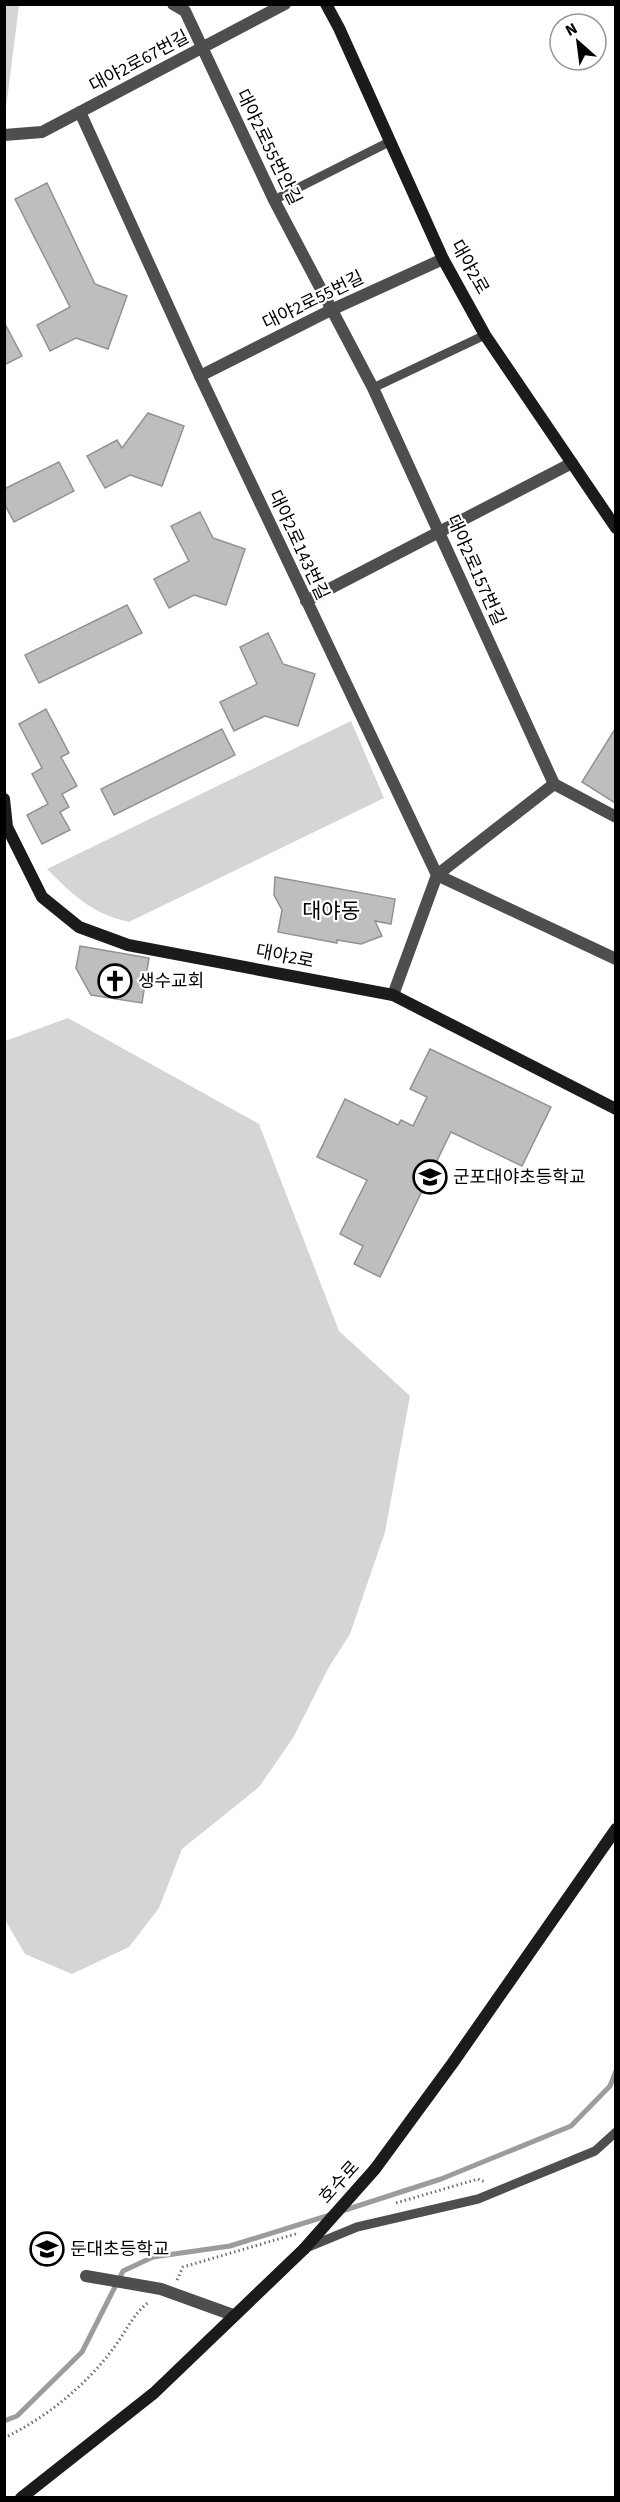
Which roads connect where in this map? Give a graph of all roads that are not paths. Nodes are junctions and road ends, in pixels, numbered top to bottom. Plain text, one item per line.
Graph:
1 (173, 4) edge
2 (285, 4) edge
3 (326, 4) edge
4 (202, 48) junction
5 (81, 112) junction
6 (4, 135) edge
7 (389, 142) junction
8 (274, 200) junction
9 (443, 259) junction
10 (331, 310) junction
11 (485, 335) junction
12 (200, 376) junction
13 (373, 388) junction
14 (572, 463) junction
15 (615, 528) edge
16 (439, 532) junction
17 (306, 601) junction
18 (554, 784) junction
19 (4, 799) edge
20 (615, 817) edge
21 (437, 875) junction
22 (615, 958) edge
23 (393, 995) junction
24 (615, 1109) edge
25 (615, 1829) edge
26 (615, 2132) edge
27 (304, 2249) junction
28 (86, 2276) dead end
29 (233, 2315) junction
30 (21, 2498) edge

1 - 4 street, 대야2로55번안길
2 - 4 street, 대야2로67번길
3 - 7 street, 대야2로
4 - 5 street, 대야2로67번길
4 - 8 street, 대야2로55번안길
5 - 6 street, 대야2로67번길
5 - 12 street, 대야2로143번길
7 - 8 lane
7 - 9 street, 대야2로
8 - 10 street, 대야2로55번안길
9 - 10 street, 대야2로55번길
9 - 11 street, 대야2로
10 - 12 street, 대야2로55번길
10 - 13 street, 대야2로157번길
11 - 13 lane
11 - 14 street, 대야2로
12 - 17 street, 대야2로143번길
13 - 16 street, 대야2로157번길
14 - 15 street, 대야2로
14 - 16 street
16 - 17 street
16 - 18 street, 대야2로157번길
17 - 21 street, 대야2로143번길
18 - 20 street
18 - 21 street
19 - 23 street, 대야2로
21 - 22 street
21 - 23 street
23 - 24 street, 대야2로
25 - 27 street, 호수로, bridge
26 - 27 lane
27 - 29 street, 호수로
28 - 29 street
29 - 30 street, 호수로

